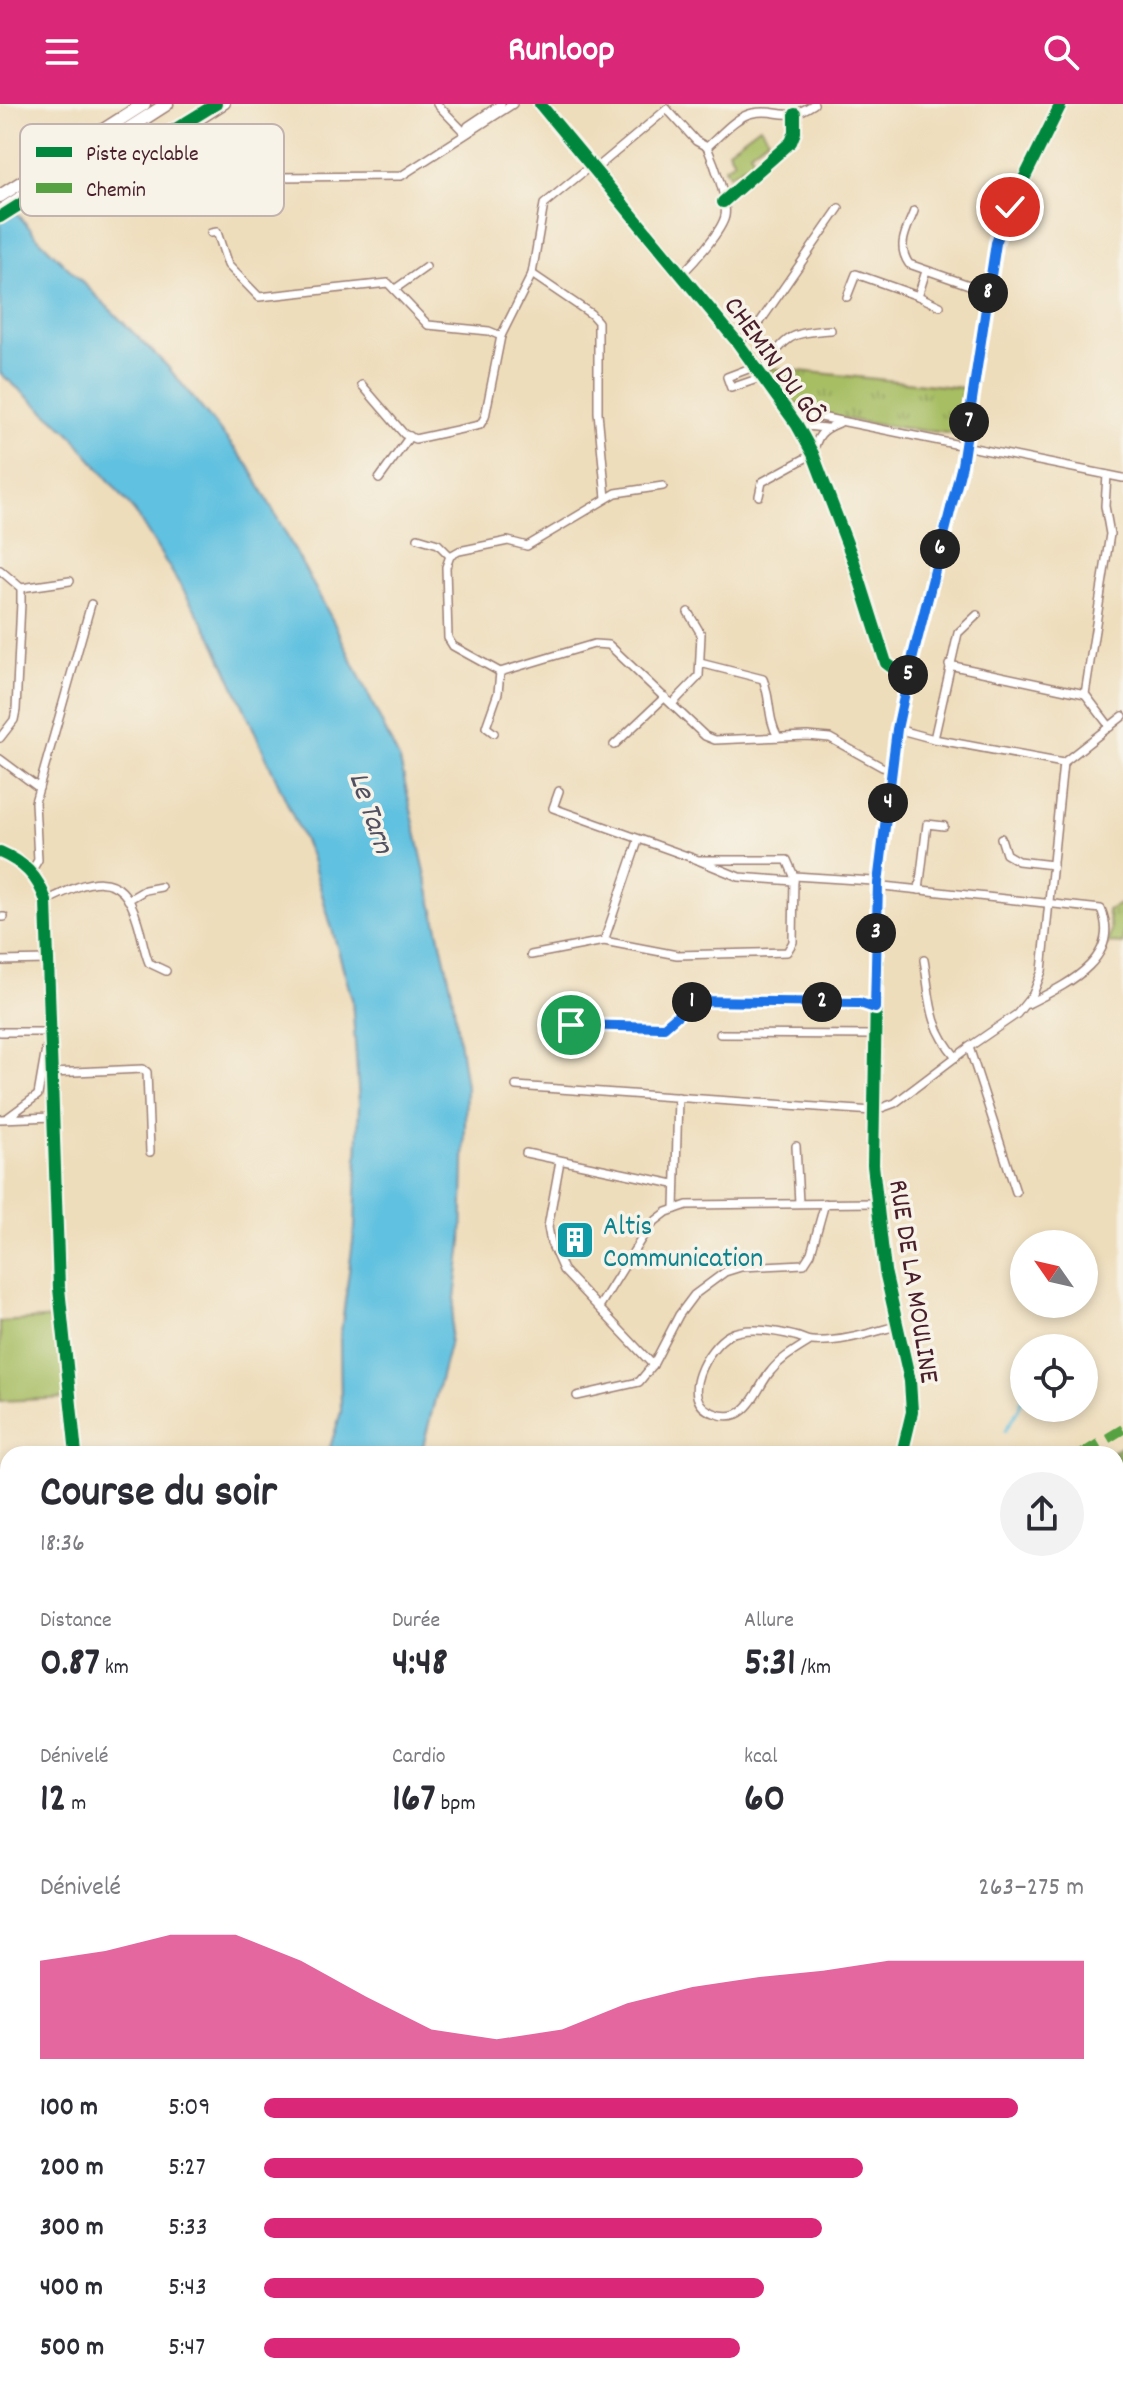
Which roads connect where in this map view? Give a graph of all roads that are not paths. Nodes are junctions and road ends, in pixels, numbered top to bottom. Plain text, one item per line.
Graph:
1 (144, 104) edge
2 (167, 104) edge
3 (226, 104) edge
4 (437, 104) edge
5 (501, 104) edge
6 (513, 104) edge
7 (540, 104) edge
8 (814, 104) edge
9 (1061, 104) edge
10 (667, 106) edge
11 (795, 114) junction
12 (116, 124) edge
13 (132, 124) edge
14 (194, 124) edge
15 (465, 133) junction
16 (707, 147) junction
17 (593, 167) junction
18 (284, 177) edge
19 (20, 186) edge
20 (20, 195) edge
21 (0, 196) edge
22 (723, 202) junction
23 (839, 208) dead end
24 (0, 211) edge
25 (914, 211) dead end
26 (211, 233) dead end
27 (426, 267) dead end
28 (926, 271) junction
29 (532, 274) junction
30 (682, 274) junction
31 (395, 289) junction
32 (989, 292) junction
33 (918, 296) junction
34 (847, 297) dead end
35 (940, 306) dead end
36 (831, 330) dead end
37 (501, 336) junction
38 (738, 343) junction
39 (756, 366) junction
40 (762, 375) junction
41 (362, 385) dead end
42 (786, 410) junction
43 (841, 422) junction
44 (797, 425) junction
45 (825, 428) junction
46 (410, 436) junction
47 (965, 448) junction
48 (813, 454) junction
49 (1107, 475) junction
50 (1123, 478) edge
51 (379, 479) dead end
52 (663, 486) dead end
53 (759, 496) dead end
54 (606, 498) junction
55 (418, 538) dead end
56 (450, 556) junction
57 (0, 570) edge
58 (70, 581) dead end
59 (21, 588) junction
60 (91, 604) dead end
61 (688, 612) dead end
62 (977, 615) dead end
63 (700, 663) junction
64 (949, 665) junction
65 (500, 672) junction
66 (908, 675) junction
67 (1085, 694) junction
68 (665, 697) junction
69 (672, 704) junction
70 (1123, 716) edge
71 (1110, 727) junction
72 (897, 729) junction
73 (494, 733) dead end
74 (778, 737) junction
75 (0, 738) edge
76 (934, 739) junction
77 (614, 745) dead end
78 (0, 759) edge
79 (1063, 763) junction
80 (892, 770) junction
81 (39, 788) junction
82 (559, 791) dead end
83 (944, 826) dead end
84 (1001, 838) dead end
85 (638, 841) junction
86 (0, 852) edge
87 (698, 860) junction
88 (1053, 865) junction
89 (31, 872) junction
90 (794, 878) junction
91 (878, 883) junction
92 (161, 887) dead end
93 (919, 890) junction
94 (128, 900) junction
95 (46, 901) junction
96 (1050, 902) junction
97 (604, 941) junction
98 (531, 955) dead end
99 (48, 960) junction
100 (924, 960) dead end
101 (0, 961) edge
102 (166, 971) dead end
103 (1024, 1006) junction
104 (875, 1008) junction
105 (571, 1025) dead end
106 (0, 1032) edge
107 (49, 1032) junction
108 (720, 1034) dead end
109 (875, 1035) junction
110 (969, 1047) junction
111 (956, 1057) junction
112 (51, 1073) junction
113 (516, 1086) dead end
114 (678, 1097) junction
115 (873, 1111) junction
116 (53, 1117) junction
117 (3, 1118) edge
118 (796, 1146) dead end
119 (150, 1152) dead end
120 (526, 1153) dead end
121 (560, 1161) junction
122 (674, 1184) junction
123 (1016, 1192) dead end
124 (799, 1203) junction
125 (825, 1203) junction
126 (876, 1203) junction
127 (675, 1209) junction
128 (599, 1307) junction
129 (896, 1326) junction
130 (810, 1341) junction
131 (653, 1365) junction
132 (577, 1396) dead end
133 (75, 1446) edge
134 (904, 1446) edge

1 - 12 highway
2 - 13 highway
3 - 14 street
4 - 15 street
5 - 15 street
6 - 15 street
7 - 17 street, CHEMIN DU GÔ
8 - 11 street
9 - 32 street, RUE DE LA MOULINE
10 - 16 street
10 - 17 street
11 - 16 street
11 - 22 street
15 - 18 street
16 - 22 street
17 - 29 street
17 - 30 street, CHEMIN DU GÔ
19 - 21 highway
20 - 24 highway
22 - 30 street
23 - 38 street
25 - 28 street
26 - 31 street
27 - 31 street
28 - 32 street
28 - 33 street
29 - 37 street
29 - 54 street
30 - 38 street, CHEMIN DU GÔ
31 - 37 street
32 - 47 street, RUE DE LA MOULINE
33 - 34 street
33 - 35 street
36 - 40 street
37 - 46 street
38 - 39 street, CHEMIN DU GÔ
39 - 40 street, CHEMIN DU GÔ
39 - 40 street
40 - 42 street, CHEMIN DU GÔ
41 - 46 street
42 - 43 street
42 - 44 street, CHEMIN DU GÔ
43 - 45 street
43 - 47 street
44 - 45 street
44 - 48 street, CHEMIN DU GÔ
45 - 48 street
46 - 51 street
47 - 49 street
47 - 66 street, RUE DE LA MOULINE
48 - 53 street
48 - 66 street, CHEMIN DU GÔ
49 - 50 street
49 - 67 street
52 - 54 street
54 - 56 street
55 - 56 street
56 - 65 street
57 - 59 street
58 - 59 street
59 - 75 street
60 - 81 street
61 - 63 street
62 - 64 street
63 - 69 street
63 - 74 street
64 - 67 street
64 - 76 street
65 - 68 street
65 - 73 street
66 - 72 street, RUE DE LA MOULINE
67 - 71 street
68 - 69 street
68 - 77 street
69 - 74 street
70 - 71 street
71 - 79 street
72 - 76 street
72 - 80 street, RUE DE LA MOULINE
74 - 80 street
76 - 79 street
78 - 81 street
79 - 88 street
80 - 91 street, RUE DE LA MOULINE
81 - 89 street
82 - 85 street
83 - 93 street
84 - 88 street
85 - 87 street
85 - 97 street
86 - 89 street
87 - 90 street
87 - 90 street
88 - 96 street
89 - 95 street
90 - 91 street
90 - 97 street
91 - 93 street
91 - 104 street, RUE DE LA MOULINE
92 - 94 street
93 - 96 street
94 - 95 street
94 - 102 street
95 - 99 street
96 - 103 street
96 - 103 street
97 - 98 street
99 - 101 street
99 - 107 street
100 - 111 street
103 - 110 street
104 - 105 street
104 - 109 street, RUE DE LA MOULINE
106 - 107 street
107 - 112 street
107 - 117 street
108 - 109 street
109 - 115 street, RUE DE LA MOULINE
110 - 111 street
110 - 123 street
111 - 115 street
112 - 116 street
112 - 119 street
113 - 114 street
114 - 115 street
114 - 122 street
115 - 126 street, RUE DE LA MOULINE
116 - 117 street
116 - 133 street
118 - 124 street
120 - 121 street
121 - 122 street
121 - 128 street
122 - 127 street
124 - 125 street
124 - 127 street
125 - 126 street
125 - 131 street
126 - 129 street, RUE DE LA MOULINE
127 - 128 street
128 - 131 street
129 - 130 street
129 - 134 street, RUE DE LA MOULINE
130 - 130 street
131 - 132 street

